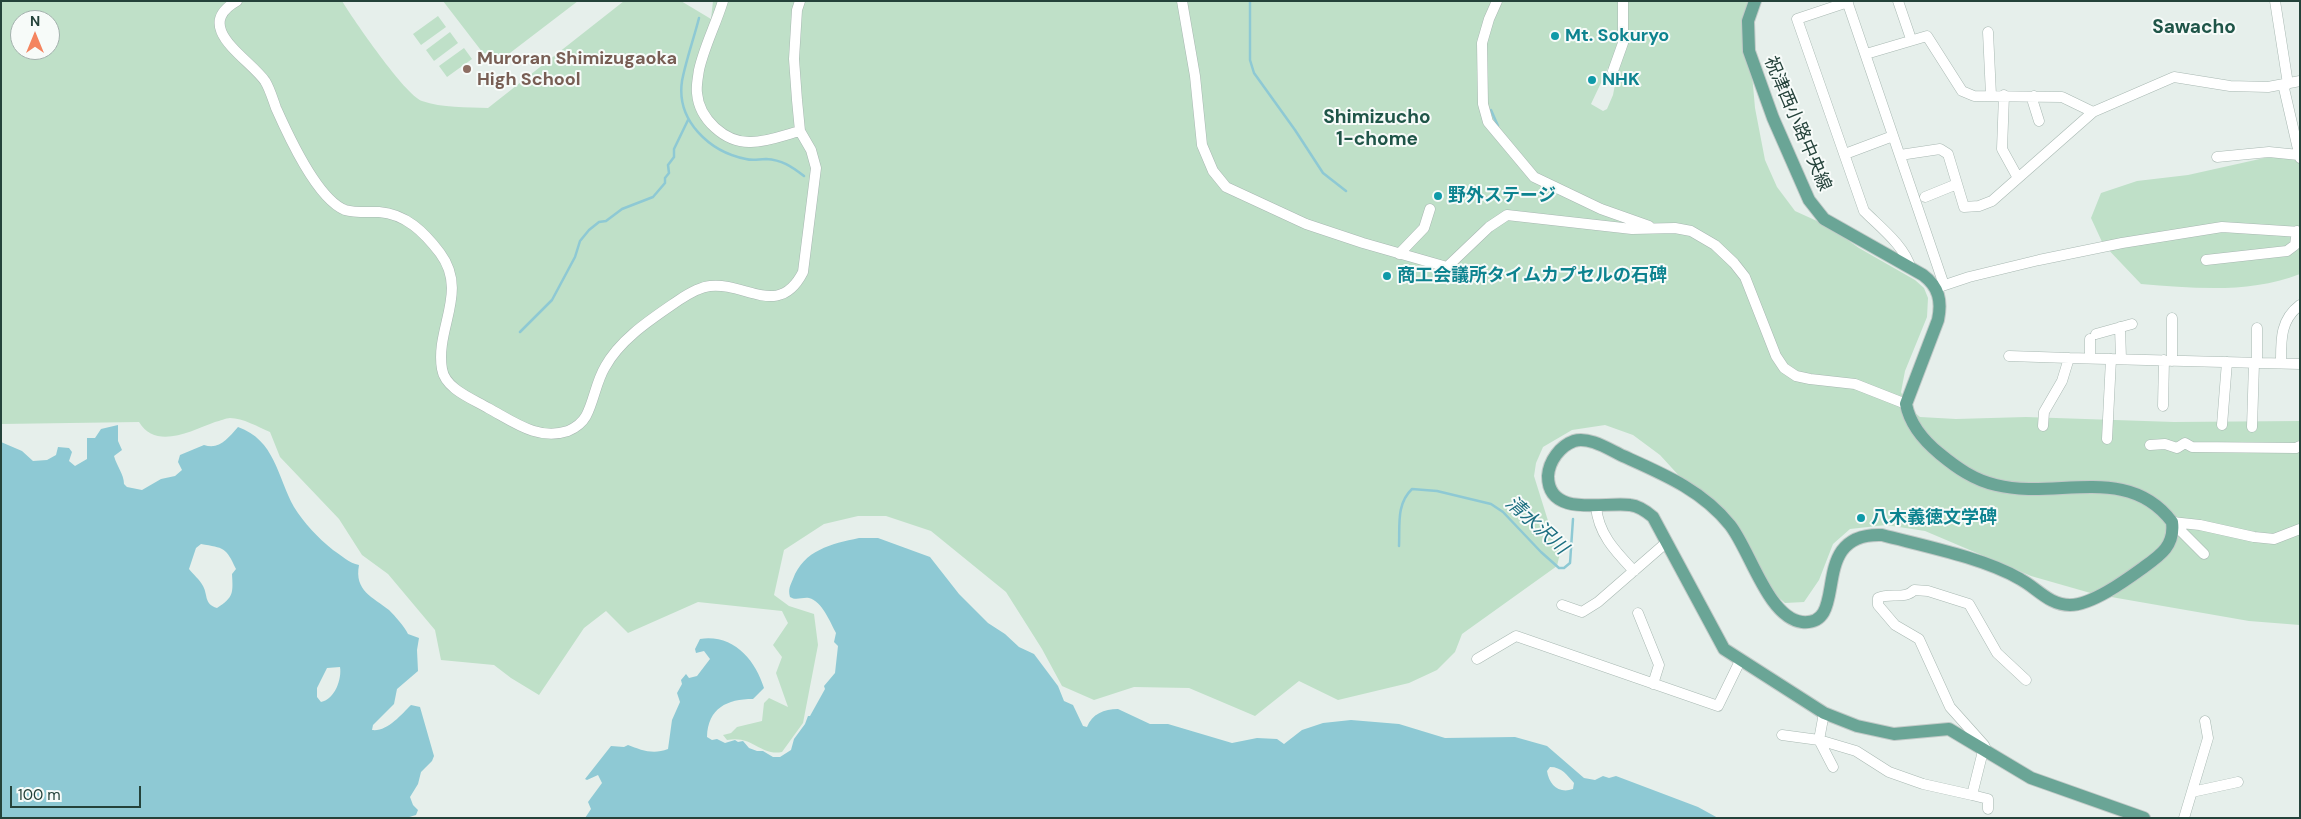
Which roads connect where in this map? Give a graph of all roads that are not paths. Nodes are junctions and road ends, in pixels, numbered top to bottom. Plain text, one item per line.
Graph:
1 (237, 1) edge
2 (723, 1) edge
3 (800, 1) edge
4 (1182, 1) edge
5 (1497, 1) edge
6 (1624, 1) edge
7 (1755, 1) edge
8 (1898, 1) edge
9 (2275, 1) edge
10 (1848, 2) edge
11 (1988, 32) dead end
12 (1912, 39) junction
13 (1866, 54) junction
14 (1613, 71) dead end
15 (2300, 81) edge
16 (2285, 84) junction
17 (1991, 95) junction
18 (2004, 95) junction
19 (2034, 96) junction
20 (2093, 112) junction
21 (2039, 121) dead end
22 (800, 131) junction
23 (1893, 136) junction
24 (1845, 154) junction
25 (1900, 155) junction
26 (2217, 157) dead end
27 (2299, 157) edge
28 (2018, 178) junction
29 (1957, 184) junction
30 (1925, 197) dead end
31 (1430, 209) dead end
32 (1655, 228) junction
33 (2298, 232) edge
34 (1398, 254) junction
35 (2206, 260) dead end
36 (1911, 269) junction
37 (1940, 287) junction
38 (2300, 305) edge
39 (2172, 318) dead end
40 (2132, 324) dead end
41 (2120, 327) junction
42 (2257, 328) dead end
43 (2009, 356) dead end
44 (2070, 358) junction
45 (2090, 358) junction
46 (2116, 359) junction
47 (2168, 360) junction
48 (2227, 362) junction
49 (2256, 363) junction
50 (2280, 363) junction
51 (2300, 364) edge
52 (1906, 404) junction
53 (2163, 406) dead end
54 (2222, 425) dead end
55 (2043, 426) dead end
56 (2252, 426) dead end
57 (2107, 439) dead end
58 (2150, 446) dead end
59 (2300, 446) edge
60 (1596, 506) junction
61 (2172, 522) junction
62 (2300, 529) edge
63 (1667, 542) junction
64 (2204, 554) dead end
65 (1634, 571) junction
66 (1562, 605) dead end
67 (1638, 613) dead end
68 (1525, 629) dead end
69 (1516, 636) junction
70 (1477, 659) dead end
71 (1740, 661) junction
72 (2026, 680) dead end
73 (1653, 684) junction
74 (1824, 713) junction
75 (2205, 721) dead end
76 (1782, 735) dead end
77 (1819, 740) junction
78 (1988, 752) junction
79 (1833, 767) dead end
80 (2238, 782) dead end
81 (2192, 792) junction
82 (1972, 795) junction
83 (1988, 809) dead end
84 (2144, 818) edge
85 (2184, 818) edge

1 - 22 street
2 - 22 street
3 - 22 street
4 - 34 street
5 - 32 street
6 - 14 street
7 - 36 main road, 祝津西小路中央線
8 - 12 street
9 - 16 street
10 - 13 street
10 - 24 street
11 - 17 street
12 - 13 street
12 - 17 street
13 - 23 street
15 - 16 street
16 - 20 street
16 - 27 street
17 - 18 street
18 - 19 street
18 - 28 street
19 - 20 street
19 - 21 street
20 - 28 street
23 - 24 street
23 - 25 street
24 - 36 street
25 - 29 street
25 - 37 street
26 - 27 street
28 - 29 street
29 - 30 street
31 - 34 street
32 - 34 street
32 - 52 street
33 - 35 street
33 - 37 street
36 - 37 main road, 祝津西小路中央線
37 - 52 main road
38 - 50 street
39 - 47 street
40 - 41 street
41 - 45 street
41 - 46 street
42 - 49 street
43 - 44 street
44 - 45 street
44 - 55 street
45 - 46 street
46 - 47 street
46 - 57 street
47 - 48 street
47 - 53 street
48 - 49 street
48 - 54 street
49 - 50 street
49 - 56 street
50 - 51 street
52 - 61 main road
58 - 59 street
60 - 61 main road
60 - 63 main road
60 - 65 street
61 - 62 street
61 - 64 street
63 - 65 street
63 - 71 main road
65 - 66 street
67 - 73 street
68 - 69 street
69 - 70 street
69 - 73 street
71 - 73 street
71 - 74 main road
72 - 78 street
74 - 77 street
74 - 78 main road
75 - 81 street
76 - 77 street
77 - 79 street
77 - 82 street
78 - 82 street
78 - 84 main road
80 - 81 street
81 - 85 street
82 - 83 street

